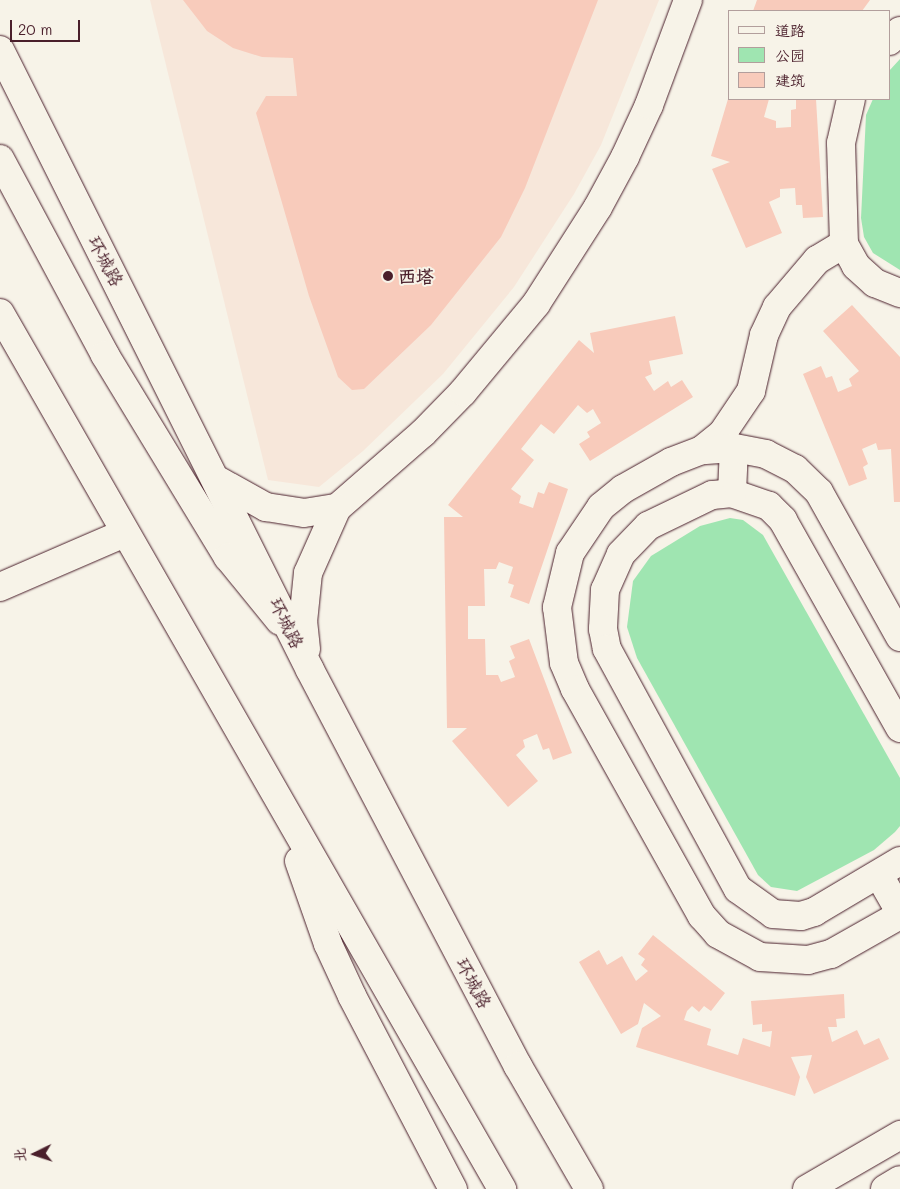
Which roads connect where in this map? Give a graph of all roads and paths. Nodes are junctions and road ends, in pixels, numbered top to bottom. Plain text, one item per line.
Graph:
1 (688, 0) edge
2 (900, 31) edge
3 (890, 40) edge
4 (0, 50) edge
5 (850, 100) edge
6 (0, 159) edge
7 (844, 244) junction
8 (900, 293) edge
9 (0, 313) edge
10 (734, 448) junction
11 (702, 450) junction
12 (218, 480) junction
13 (732, 493) junction
14 (337, 508) junction
15 (125, 533) junction
16 (0, 587) edge
17 (293, 635) junction
18 (900, 637) edge
19 (310, 670) junction
20 (900, 728) edge
21 (276, 796) junction
22 (889, 868) edge
23 (900, 914) edge
24 (900, 1135) edge
25 (900, 1180) edge
26 (591, 1186) edge
27 (453, 1189) edge
28 (502, 1189) edge
29 (807, 1189) edge
30 (885, 1189) edge

1 - 14 main road
2 - 3 main road
4 - 12 main road, 环城路
5 - 7 main road
6 - 17 main road
7 - 8 main road
7 - 11 main road
9 - 15 main road
10 - 11 main road
10 - 13 main road
10 - 18 main road
11 - 23 main road
12 - 14 main road
12 - 17 main road, 环城路
13 - 20 main road
13 - 22 main road
14 - 19 main road
15 - 16 main road
15 - 21 main road
17 - 19 main road, 环城路
19 - 26 main road, 环城路
21 - 27 main road
21 - 28 main road
22 - 23 main road
24 - 29 main road
25 - 30 main road

